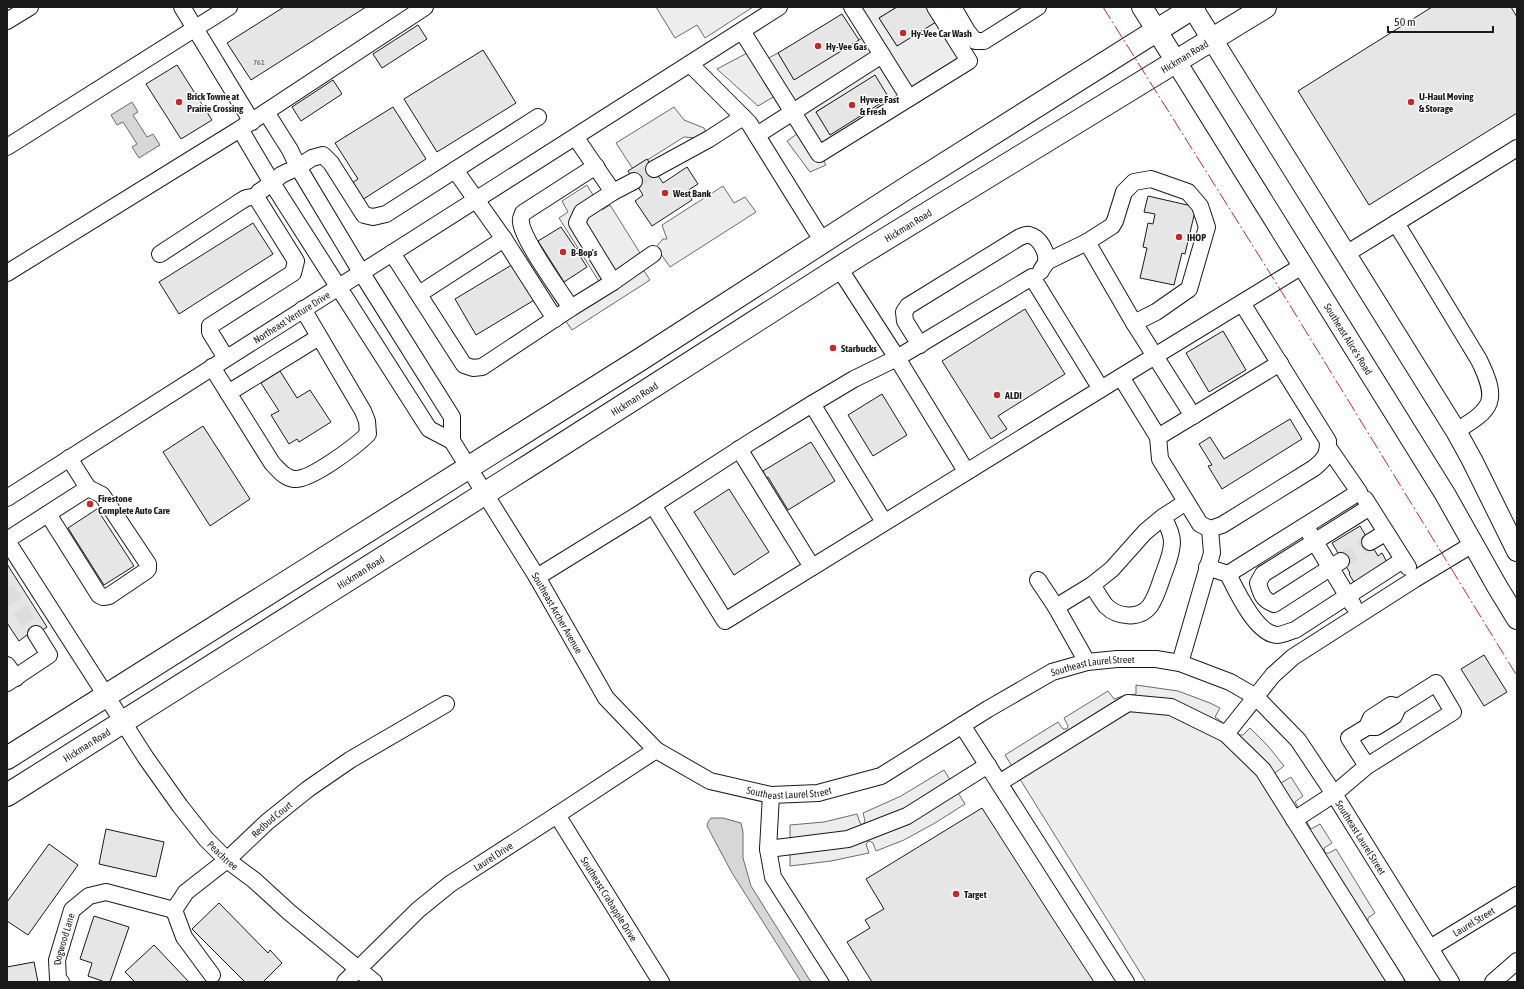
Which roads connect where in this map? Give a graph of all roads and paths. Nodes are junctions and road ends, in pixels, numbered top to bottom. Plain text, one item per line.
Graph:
1 (30, 7) edge
2 (182, 7) edge
3 (229, 7) edge
4 (425, 7) edge
5 (779, 7) edge
6 (935, 7) edge
7 (953, 7) edge
8 (1038, 7) edge
9 (1142, 7) edge
10 (1192, 7) edge
11 (1265, 7) edge
12 (856, 8) edge
13 (7, 21) edge
14 (195, 29) junction
15 (1156, 30) junction
16 (742, 31) junction
17 (1212, 40) junction
18 (882, 55) junction
19 (1176, 62) junction
20 (690, 64) junction
21 (909, 98) junction
22 (266, 112) junction
23 (793, 112) junction
24 (538, 117) dead end
25 (743, 117) junction
26 (246, 125) junction
27 (757, 135) junction
28 (576, 138) junction
29 (7, 147) edge
30 (1517, 148) edge
31 (596, 166) junction
32 (298, 167) junction
33 (455, 170) junction
34 (654, 170) tunnel mouth
35 (634, 181) tunnel mouth
36 (272, 183) junction
37 (613, 192) junction
38 (257, 196) junction
39 (476, 200) junction
40 (1396, 223) junction
41 (504, 239) junction
42 (824, 242) junction
43 (1087, 242) junction
44 (392, 253) junction
45 (160, 254) dead end
46 (653, 254) dead end
47 (1346, 254) junction
48 (1046, 262) junction
49 (1302, 266) junction
50 (840, 268) junction
51 (361, 272) junction
52 (7, 273) edge
53 (1032, 277) junction
54 (613, 282) junction
55 (339, 286) junction
56 (419, 294) junction
57 (1242, 303) junction
58 (571, 308) junction
59 (303, 309) junction
60 (555, 319) junction
61 (1134, 323) junction
62 (319, 336) junction
63 (920, 345) junction
64 (1154, 356) junction
65 (226, 358) junction
66 (897, 358) junction
67 (1280, 364) junction
68 (212, 367) junction
69 (1121, 377) junction
70 (1101, 389) junction
71 (228, 394) junction
72 (812, 404) junction
73 (1193, 416) junction
74 (1456, 431) junction
75 (1158, 437) junction
76 (452, 441) junction
77 (1328, 447) junction
78 (740, 449) junction
79 (69, 458) junction
80 (468, 467) junction
81 (966, 471) junction
82 (88, 488) junction
83 (1359, 492) junction
84 (484, 493) junction
85 (7, 498) edge
86 (1186, 502) junction
87 (653, 505) junction
88 (1370, 507) junction
89 (48, 514) junction
90 (1163, 517) junction
91 (884, 522) junction
92 (1305, 525) junction
93 (1210, 529) junction
94 (1385, 533) junction
95 (7, 540) edge
96 (1315, 541) junction
97 (1370, 542) tunnel mouth
98 (1473, 544) junction
99 (1517, 551) edge
100 (1402, 560) junction
101 (1336, 564) junction
102 (812, 567) junction
103 (1207, 567) junction
104 (1228, 574) junction
105 (537, 577) junction
106 (1415, 579) junction
107 (1038, 580) dead end
108 (1092, 585) junction
109 (1347, 596) junction
110 (1056, 607) junction
111 (1359, 614) junction
112 (1517, 619) edge
113 (36, 634) tunnel mouth
114 (1087, 662) junction
115 (1180, 663) junction
116 (10, 675) edge
117 (106, 696) junction
118 (1256, 697) junction
119 (446, 704) dead end
120 (124, 722) junction
121 (962, 725) junction
122 (1226, 734) junction
123 (656, 750) junction
124 (7, 758) edge
125 (988, 765) junction
126 (1367, 766) junction
127 (999, 783) junction
128 (1334, 794) junction
129 (7, 795) edge
130 (771, 795) junction
131 (557, 815) junction
132 (1294, 820) junction
133 (768, 849) junction
134 (227, 860) junction
135 (1517, 895) edge
136 (174, 910) junction
137 (1430, 948) junction
138 (1517, 961) edge
139 (359, 969) junction
140 (212, 975) dead end
141 (61, 982) edge
142 (345, 982) edge
143 (374, 982) edge
144 (661, 982) edge
145 (840, 982) edge
146 (1126, 982) edge
147 (1396, 982) edge
148 (1451, 982) edge
149 (1493, 982) edge

1 - 13 street
2 - 14 street
3 - 14 street
4 - 22 street
5 - 16 street, Northeast Venture Drive
6 - 21 street
7 - 8 street
9 - 15 main road, Southeast Alice's Road
10 - 15 highway
10 - 17 main road
11 - 17 highway, Hickman Road
12 - 18 street
14 - 26 street
14 - 29 street
15 - 19 main road, Southeast Alice's Road
15 - 42 highway
16 - 20 street, Northeast Venture Drive
16 - 23 street
17 - 19 highway, Hickman Road
17 - 47 main road
18 - 21 street
18 - 23 street
19 - 49 main road, Southeast Alice's Road
19 - 50 highway, Hickman Road
20 - 25 street
20 - 28 street, Northeast Venture Drive
21 - 23 street
22 - 26 street
22 - 32 street
23 - 27 street
24 - 33 street
25 - 27 street
25 - 34 street
26 - 36 street
26 - 52 street
27 - 42 street
28 - 31 street
28 - 39 street, Northeast Venture Drive
30 - 40 street
31 - 37 street
31 - 58 street
32 - 33 street
32 - 36 street
32 - 51 street
33 - 39 street
35 - 37 street
36 - 38 street
36 - 55 street
37 - 54 street
38 - 45 street
38 - 65 street
39 - 41 street
39 - 44 street, Northeast Venture Drive
40 - 47 street
40 - 74 street
41 - 56 street
41 - 60 street
42 - 80 highway
43 - 48 street
43 - 61 street
43 - 61 street
44 - 51 street, Northeast Venture Drive
44 - 56 street
46 - 54 street
47 - 74 main road
48 - 53 street
48 - 63 street
49 - 57 street
49 - 98 main road, Southeast Alice's Road
50 - 66 street
50 - 84 highway, Hickman Road
51 - 55 street, Northeast Venture Drive
51 - 76 street
53 - 63 street
53 - 70 street
54 - 58 street
55 - 59 street, Northeast Venture Drive
55 - 76 street
56 - 60 street
57 - 64 street
57 - 67 street
58 - 60 street
59 - 62 street
59 - 65 street, Northeast Venture Drive
61 - 64 street
62 - 71 street
62 - 71 street
63 - 66 street
64 - 69 street
64 - 73 street
65 - 68 street, Northeast Venture Drive
66 - 72 street
66 - 81 street
67 - 73 street
67 - 77 street
68 - 71 street
68 - 79 street, Northeast Venture Drive
69 - 70 street
69 - 75 street
70 - 81 street
72 - 78 street
72 - 91 street
73 - 75 street
74 - 99 main road
75 - 86 street
76 - 80 street, Southeast Archer Avenue
77 - 83 street
77 - 93 street
78 - 87 street
78 - 102 street
79 - 82 street
79 - 85 street, Northeast Venture Drive
80 - 84 street, Southeast Archer Avenue
80 - 117 highway
81 - 91 street
82 - 89 street
82 - 89 street
83 - 88 street
83 - 92 street
84 - 105 street, Southeast Archer Avenue
84 - 120 highway, Hickman Road
86 - 90 street
86 - 93 street
87 - 102 street
87 - 105 street
88 - 94 street
88 - 96 street
89 - 95 street
90 - 108 street
90 - 108 street
91 - 102 street
92 - 96 street
92 - 104 street
93 - 103 street
94 - 97 street
94 - 100 street
95 - 117 street, Peachtree
96 - 101 street
96 - 101 street
98 - 106 street
98 - 112 main road, Southeast Alice's Road
100 - 106 street
100 - 109 street
101 - 109 street
103 - 104 street
103 - 115 street
104 - 109 street
105 - 123 street, Southeast Archer Avenue
106 - 111 street
107 - 110 street
108 - 110 street
109 - 111 street
110 - 114 street
111 - 118 street
113 - 116 street
114 - 115 street, Southeast Laurel Street
114 - 121 street, Southeast Laurel Street
115 - 118 street, Southeast Laurel Street
117 - 120 street, Peachtree
117 - 124 highway
118 - 122 street
118 - 128 street, Southeast Laurel Street
119 - 134 street, Redbud Court
120 - 129 highway, Hickman Road
120 - 134 street, Peachtree
121 - 125 street
121 - 130 street, Southeast Laurel Street
122 - 127 street
122 - 132 street
123 - 130 street, Southeast Laurel Street
123 - 131 street, Laurel Drive
125 - 127 street
125 - 133 street
126 - 126 street
126 - 128 street
127 - 146 street
128 - 132 street
128 - 137 street, Southeast Laurel Street
130 - 133 street
131 - 139 street, Laurel Drive
131 - 144 street, Southeast Crabapple Drive
132 - 147 street
133 - 145 street
134 - 136 street, Redbud Court
134 - 139 street, Peachtree
135 - 137 street, Laurel Street
136 - 140 street
136 - 141 street, Dogwood Lane
137 - 148 street, Southeast Laurel Street
138 - 149 street
139 - 142 street, Laurel Drive
139 - 143 street, Peachtree

